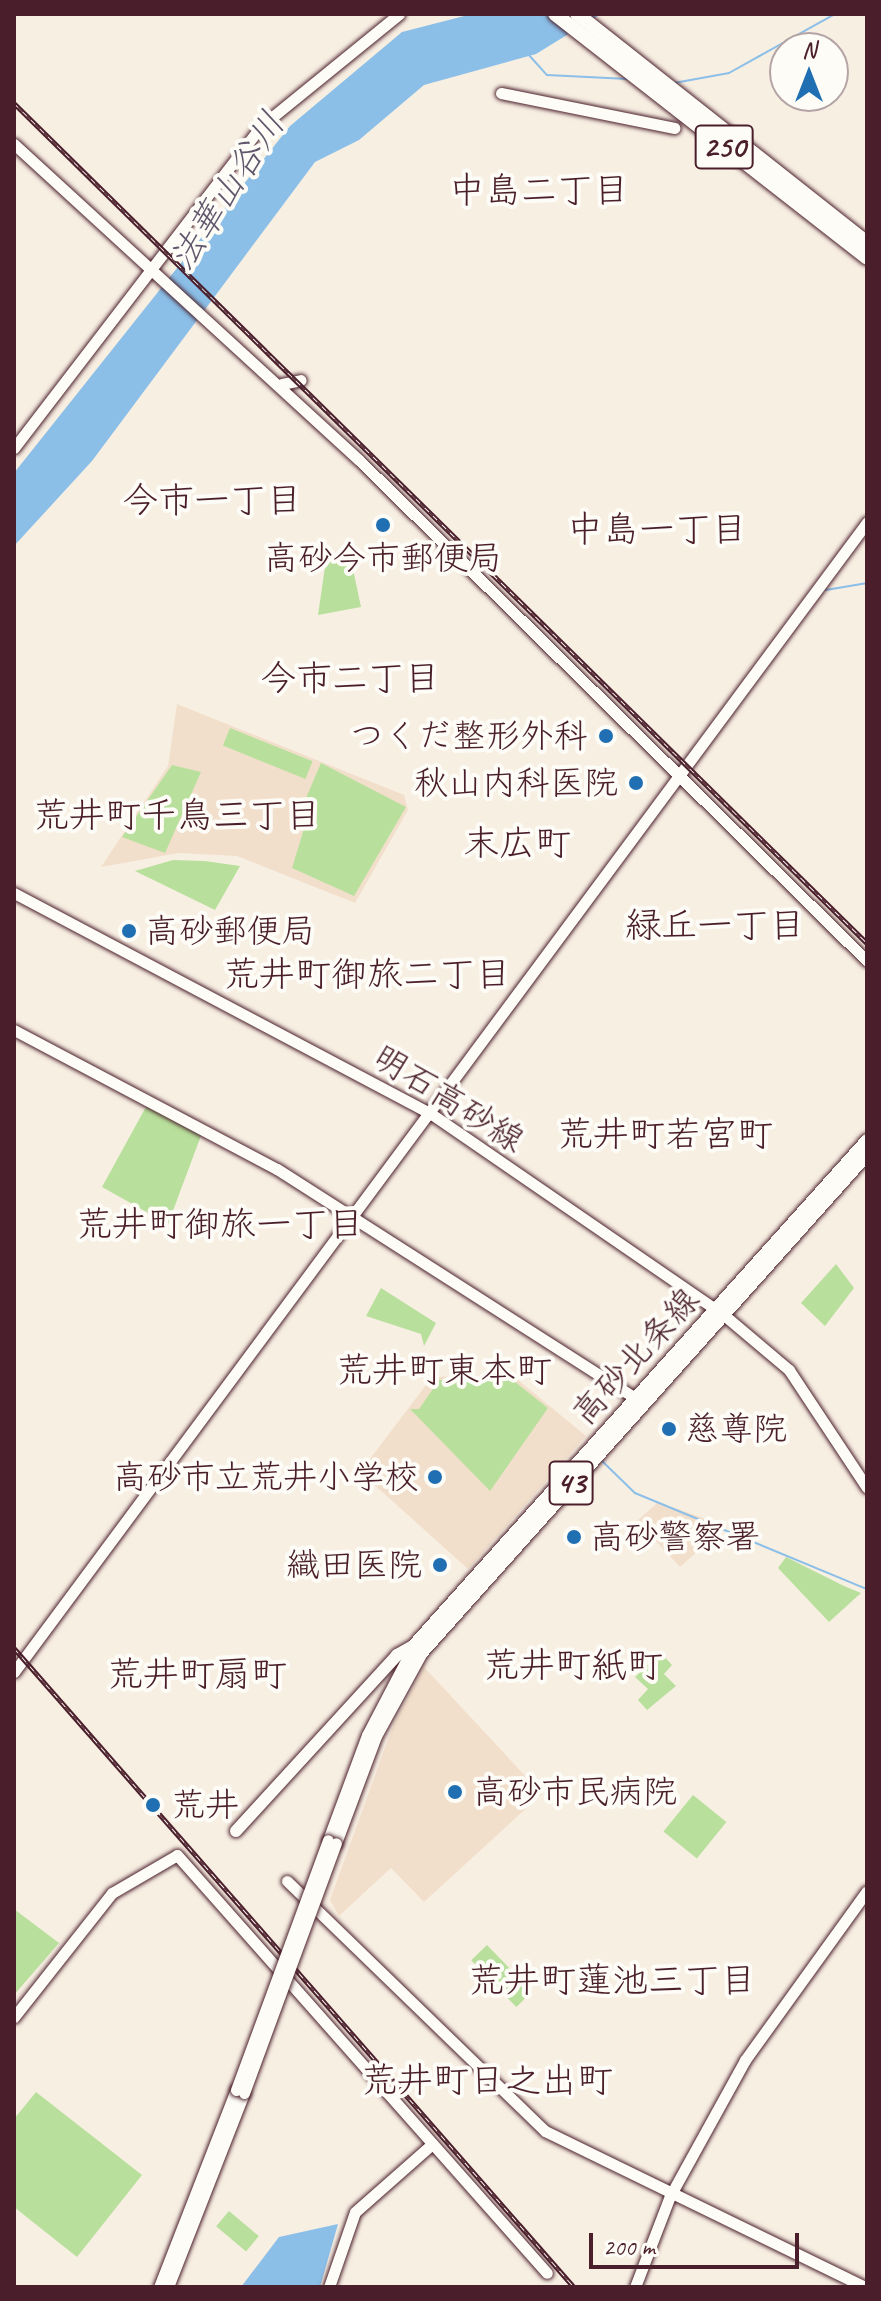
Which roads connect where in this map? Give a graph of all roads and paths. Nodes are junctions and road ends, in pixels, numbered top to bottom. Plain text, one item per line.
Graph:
1 (399, 14) edge
2 (555, 14) edge
3 (577, 14) edge
4 (589, 32) junction
5 (501, 93) dead end
6 (675, 128) dead end
7 (14, 144) edge
8 (867, 243) edge
9 (867, 258) edge
10 (152, 267) junction
11 (301, 380) dead end
12 (282, 384) dead end
13 (14, 448) edge
14 (867, 522) edge
15 (677, 775) junction
16 (14, 893) edge
17 (867, 961) edge
18 (14, 1030) edge
19 (430, 1113) junction
20 (867, 1140) edge
21 (867, 1155) edge
22 (353, 1219) junction
23 (719, 1312) junction
24 (634, 1397) junction
25 (867, 1488) edge
26 (417, 1650) junction
27 (14, 1672) edge
28 (236, 1831) dead end
29 (287, 1881) dead end
30 (867, 1891) edge
31 (14, 2017) edge
32 (240, 2091) junction
33 (432, 2144) junction
34 (670, 2196) junction
35 (547, 2273) dead end
36 (159, 2287) edge
37 (168, 2287) edge
38 (329, 2287) edge
39 (635, 2287) edge
40 (865, 2287) edge

1 - 10 street
2 - 4 highway, 250
3 - 4 highway, 250
4 - 8 highway, 250
4 - 9 highway, 250
5 - 6 street
7 - 10 street
10 - 13 street
10 - 15 street
11 - 12 street
14 - 15 street
15 - 17 street
15 - 19 street
16 - 19 street, 明石高砂線
18 - 22 street
19 - 22 street
19 - 23 street, 明石高砂線
20 - 23 main road, 高砂北条線 / 43
21 - 23 main road, 高砂北条線 / 43
22 - 24 street
22 - 27 street
23 - 24 main road, 高砂北条線 / 43
23 - 25 street, 明石高砂線
23 - 26 main road, 高砂北条線 / 43
24 - 26 main road, 高砂北条線 / 43
26 - 28 main road, 高砂北条線 / 43
26 - 32 street, bridge
29 - 34 street
30 - 34 street
31 - 33 street
32 - 36 street
32 - 37 street
33 - 35 street
33 - 38 street
34 - 39 street
34 - 40 street

